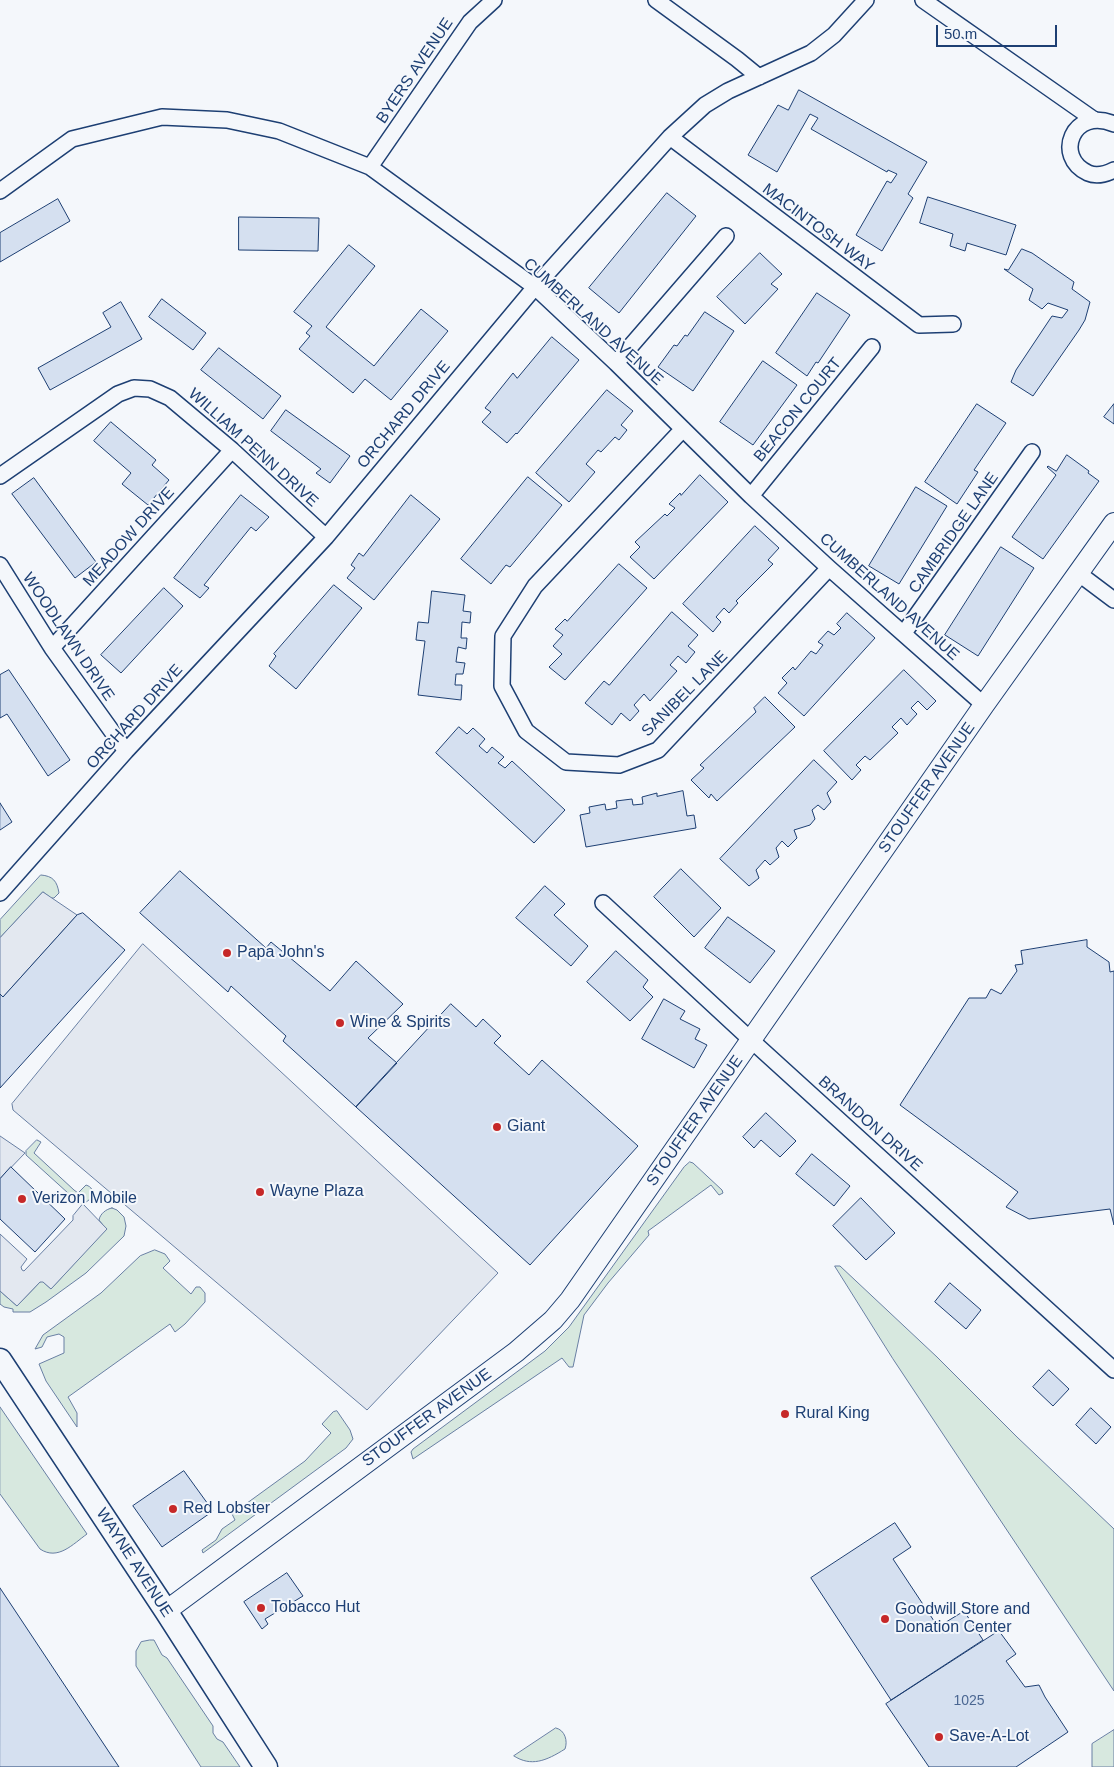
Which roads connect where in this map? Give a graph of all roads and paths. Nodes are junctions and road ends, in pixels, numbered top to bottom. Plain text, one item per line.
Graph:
1 (494, 0) edge
2 (656, 0) edge
3 (866, 0) edge
4 (923, 0) edge
5 (759, 77) junction
6 (1093, 119) junction
7 (1114, 124) edge
8 (670, 137) junction
9 (370, 167) junction
10 (1114, 170) edge
11 (0, 191) edge
12 (726, 236) dead end
13 (534, 287) junction
14 (953, 324) dead end
15 (872, 347) dead end
16 (616, 363) junction
17 (683, 429) junction
18 (232, 450) junction
19 (1032, 452) dead end
20 (0, 476) edge
21 (751, 496) junction
22 (1114, 523) edge
23 (326, 537) junction
24 (0, 565) edge
25 (829, 568) junction
26 (1078, 573) junction
27 (1114, 600) edge
28 (904, 633) junction
29 (52, 648) junction
30 (984, 705) junction
31 (126, 752) junction
32 (0, 893) edge
33 (604, 903) dead end
34 (751, 1040) junction
35 (0, 1360) edge
36 (1114, 1370) edge
37 (166, 1611) junction
38 (266, 1767) edge

1 - 9 street, BYERS AVENUE
2 - 5 street
3 - 5 street, ORCHARD DRIVE
4 - 6 street
5 - 8 street, ORCHARD DRIVE
6 - 7 street
6 - 10 street
8 - 13 street, ORCHARD DRIVE
8 - 14 street, MACINTOSH WAY
9 - 11 street, CUMBERLAND AVENUE
9 - 13 street, CUMBERLAND AVENUE
12 - 16 street
13 - 16 street, CUMBERLAND AVENUE
13 - 23 street, ORCHARD DRIVE
15 - 21 street, BEACON COURT
16 - 17 street, CUMBERLAND AVENUE
17 - 21 street, CUMBERLAND AVENUE
17 - 25 street, SANIBEL LANE
18 - 20 street, WILLIAM PENN DRIVE
18 - 23 street, WILLIAM PENN DRIVE
18 - 29 street, MEADOW DRIVE
19 - 28 street, CAMBRIDGE LANE
21 - 25 street, CUMBERLAND AVENUE
22 - 26 street, STOUFFER AVENUE
23 - 31 street, ORCHARD DRIVE
24 - 29 street, WOODLAWN DRIVE
25 - 28 street, CUMBERLAND AVENUE
26 - 27 street
26 - 30 street, STOUFFER AVENUE
28 - 30 street, CUMBERLAND AVENUE
29 - 31 street, WOODLAWN DRIVE
30 - 34 street, STOUFFER AVENUE
31 - 32 street, ORCHARD DRIVE
33 - 34 street, BRANDON DRIVE
34 - 36 street, BRANDON DRIVE
34 - 37 street, STOUFFER AVENUE
35 - 37 main road, WAYNE AVENUE
37 - 38 main road, WAYNE AVENUE

